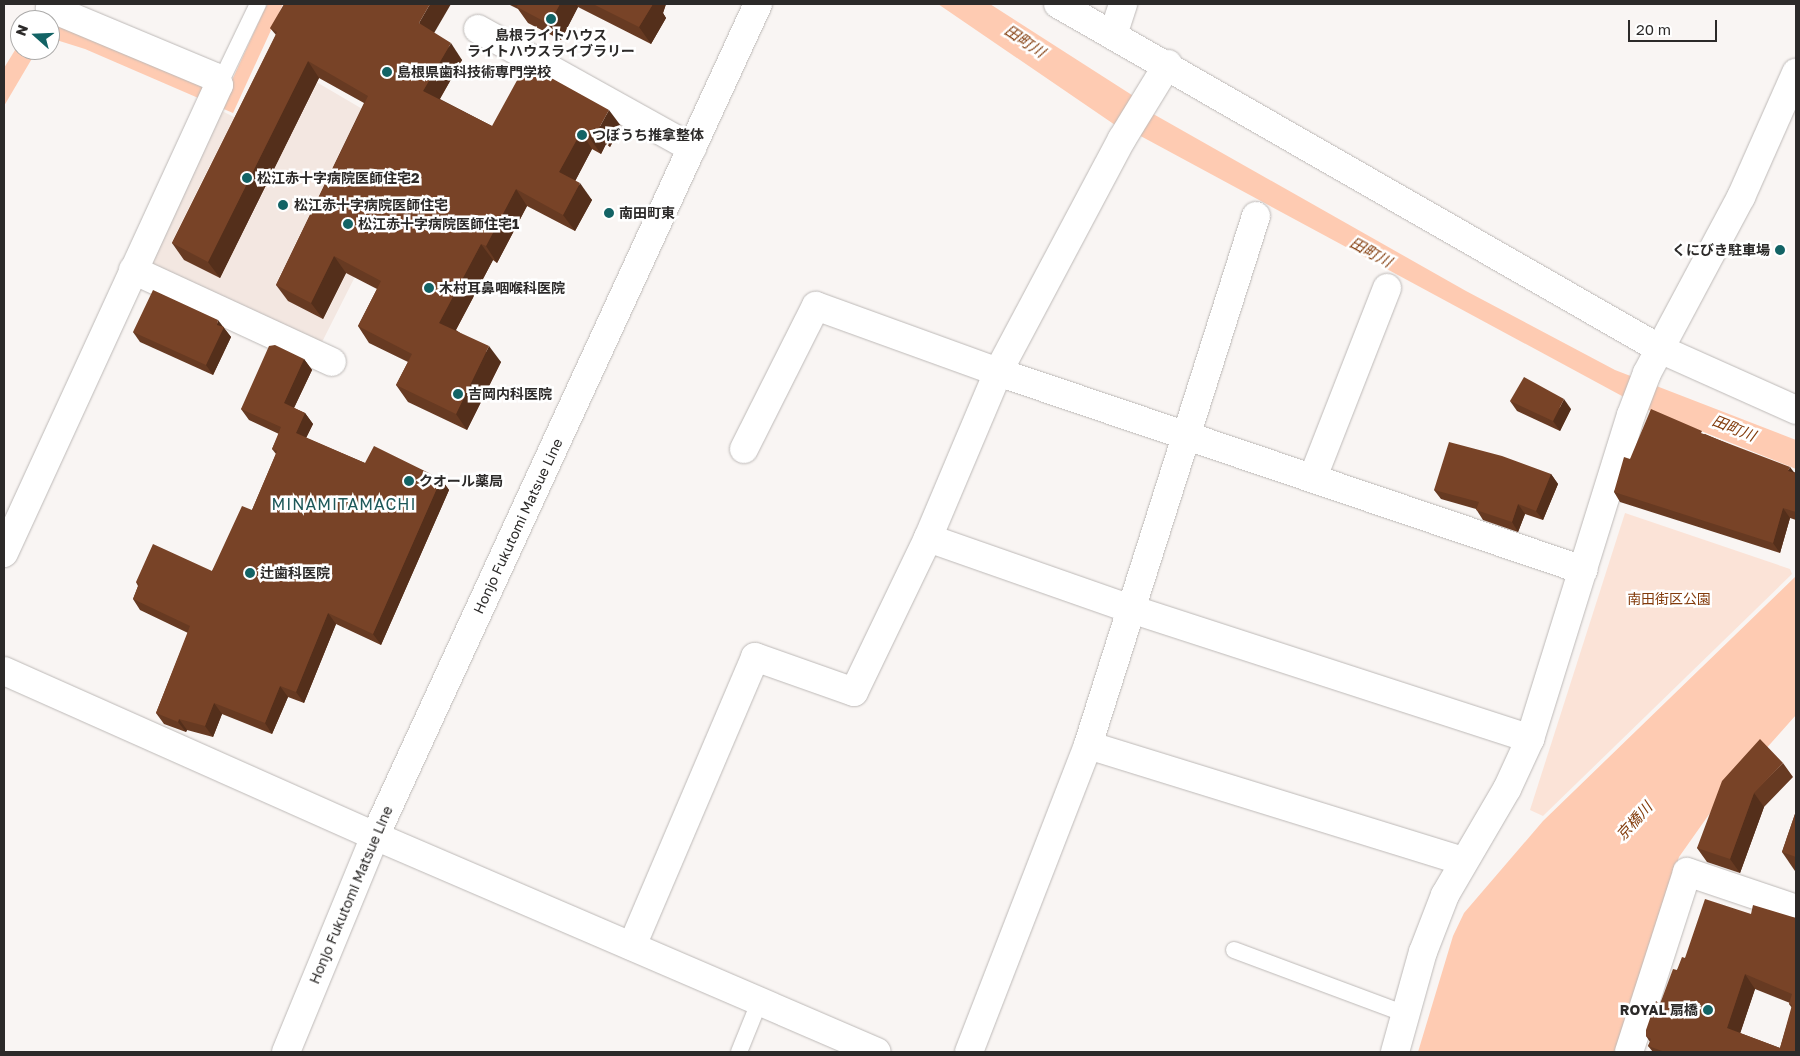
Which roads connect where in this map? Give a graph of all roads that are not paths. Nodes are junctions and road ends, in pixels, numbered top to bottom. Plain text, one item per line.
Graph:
1 (258, 4) edge
2 (758, 4) edge
3 (1058, 4) edge
4 (1123, 4) edge
5 (50, 8) dead end
6 (478, 28) dead end
7 (1113, 35) junction
8 (1168, 64) junction
9 (1796, 73) edge
10 (214, 96) junction
11 (692, 148) junction
12 (1256, 216) dead end
13 (133, 270) junction
14 (1386, 288) dead end
15 (1662, 350) junction
16 (332, 362) dead end
17 (998, 372) junction
18 (1796, 410) edge
19 (1188, 434) junction
20 (744, 449) dead end
21 (1313, 477) junction
22 (928, 538) junction
23 (4, 553) edge
24 (1583, 570) junction
25 (1131, 609) junction
26 (4, 671) edge
27 (1530, 739) junction
28 (1088, 745) junction
29 (375, 836) junction
30 (1462, 861) junction
31 (1796, 909) edge
32 (632, 946) junction
33 (1234, 950) dead end
34 (760, 1000) junction
35 (1405, 1014) junction
36 (286, 1052) edge
37 (739, 1052) edge
38 (877, 1052) edge
39 (969, 1052) edge
40 (1395, 1052) edge
41 (1629, 1052) edge

1 - 10 lane
2 - 11 street, Honjo Fukutomi Matsue Line
3 - 7 street
4 - 7 street
5 - 10 street
6 - 11 street
7 - 8 street
8 - 15 street
8 - 17 street
9 - 15 street
10 - 13 street
11 - 29 street, Honjo Fukutomi Matsue Line
12 - 19 street
13 - 16 street
13 - 23 street
14 - 21 street
15 - 18 street
15 - 24 street
17 - 19 street
17 - 20 street
17 - 22 street
19 - 21 street
19 - 25 street
21 - 24 street
22 - 25 street
22 - 32 street
24 - 27 street
25 - 27 street
25 - 28 street
26 - 29 street
27 - 30 street
28 - 30 street
28 - 39 street
29 - 32 street
29 - 36 street, Honjo Fukutomi Matsue Line
30 - 35 street
31 - 41 street
32 - 34 street
33 - 35 lane
34 - 37 lane
34 - 38 street
35 - 40 street

